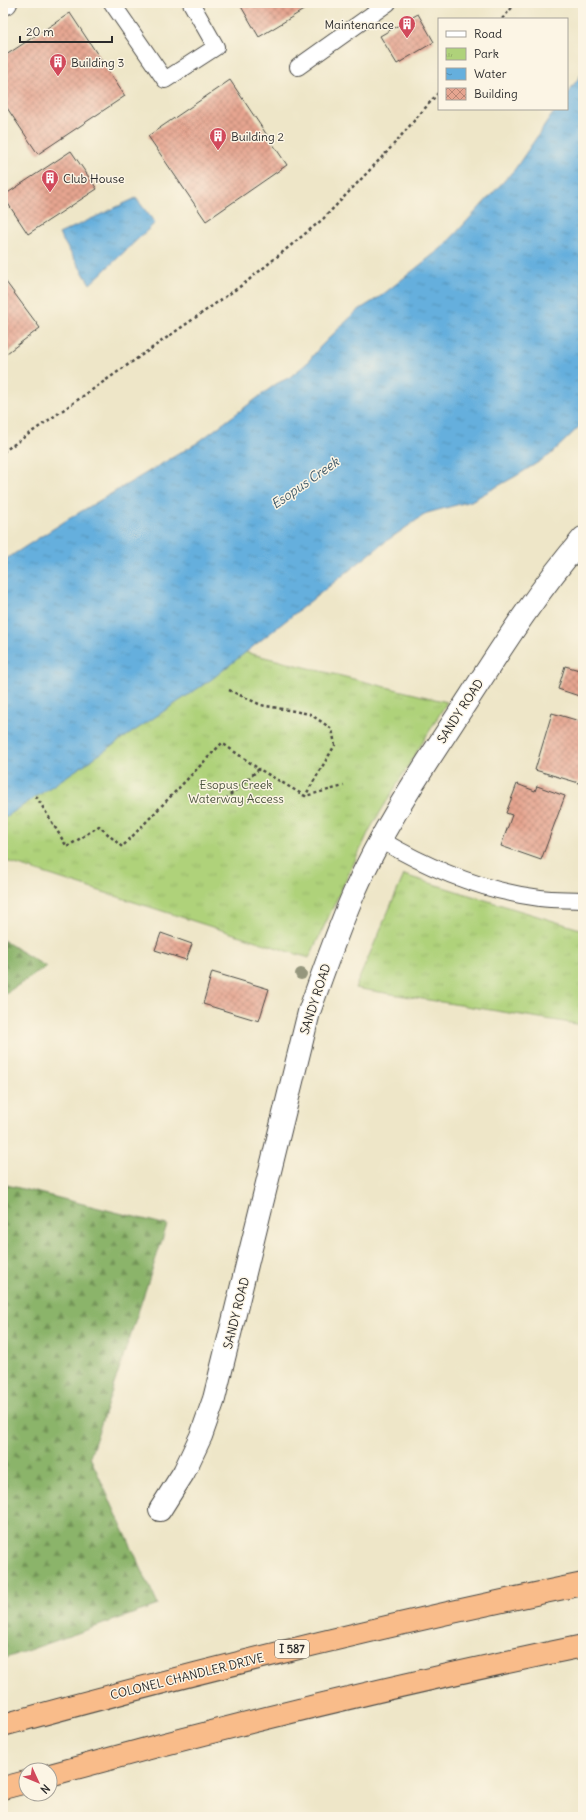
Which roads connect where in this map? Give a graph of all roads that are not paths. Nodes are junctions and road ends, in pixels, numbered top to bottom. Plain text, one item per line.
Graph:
1 (6, 3) edge
2 (112, 3) edge
3 (191, 3) edge
4 (388, 3) edge
5 (3, 4) edge
6 (298, 67) dead end
7 (583, 538) edge
8 (381, 840) junction
9 (583, 900) edge
10 (160, 1510) dead end
11 (583, 1584) edge
12 (583, 1646) edge
13 (3, 1725) edge
14 (58, 1773) edge
15 (18, 1784) edge
16 (3, 1788) edge

1 - 5 street
2 - 3 lane
4 - 6 lane
7 - 8 street, SANDY ROAD
8 - 9 lane
8 - 10 street, SANDY ROAD
11 - 13 highway, COLONEL CHANDLER DRIVE / I 587
12 - 14 highway
15 - 16 highway

